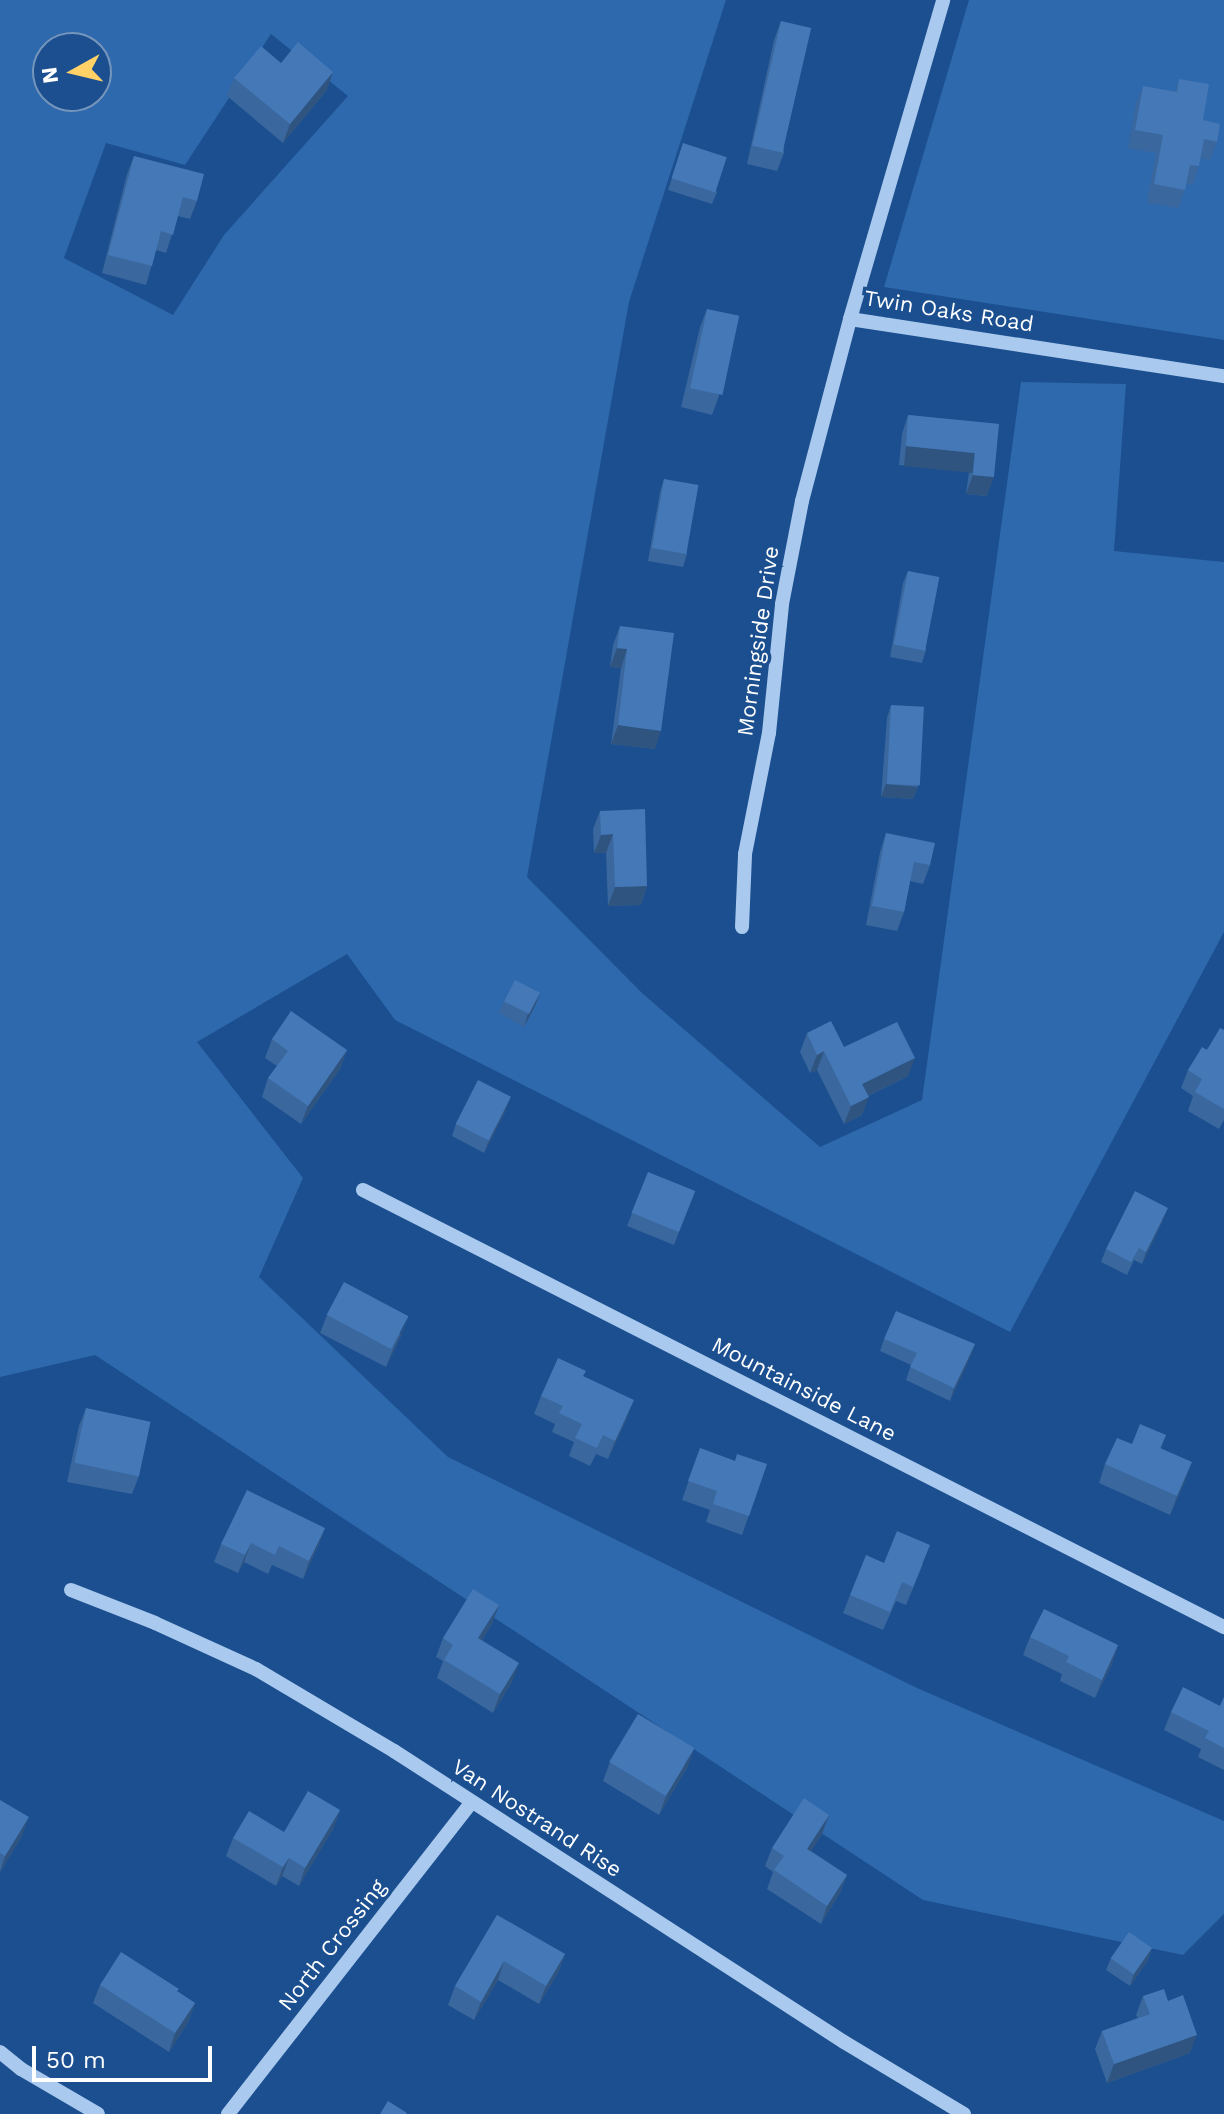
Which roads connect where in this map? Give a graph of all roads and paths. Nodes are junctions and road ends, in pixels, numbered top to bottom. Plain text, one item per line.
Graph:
1 (943, 0) edge
2 (850, 319) junction
3 (1224, 376) edge
4 (742, 927) dead end
5 (363, 1190) dead end
6 (71, 1590) dead end
7 (1224, 1627) edge
8 (471, 1803) junction
9 (0, 2052) edge
10 (98, 2114) edge
11 (228, 2114) edge
12 (964, 2114) edge

1 - 2 street, Twin Oaks Road
2 - 3 street, Twin Oaks Road
2 - 4 street, Morningside Drive
5 - 7 street, Mountainside Lane
6 - 8 street, Van Nostrand Rise
8 - 11 street, North Crossing
8 - 12 street, Van Nostrand Rise
9 - 10 street

